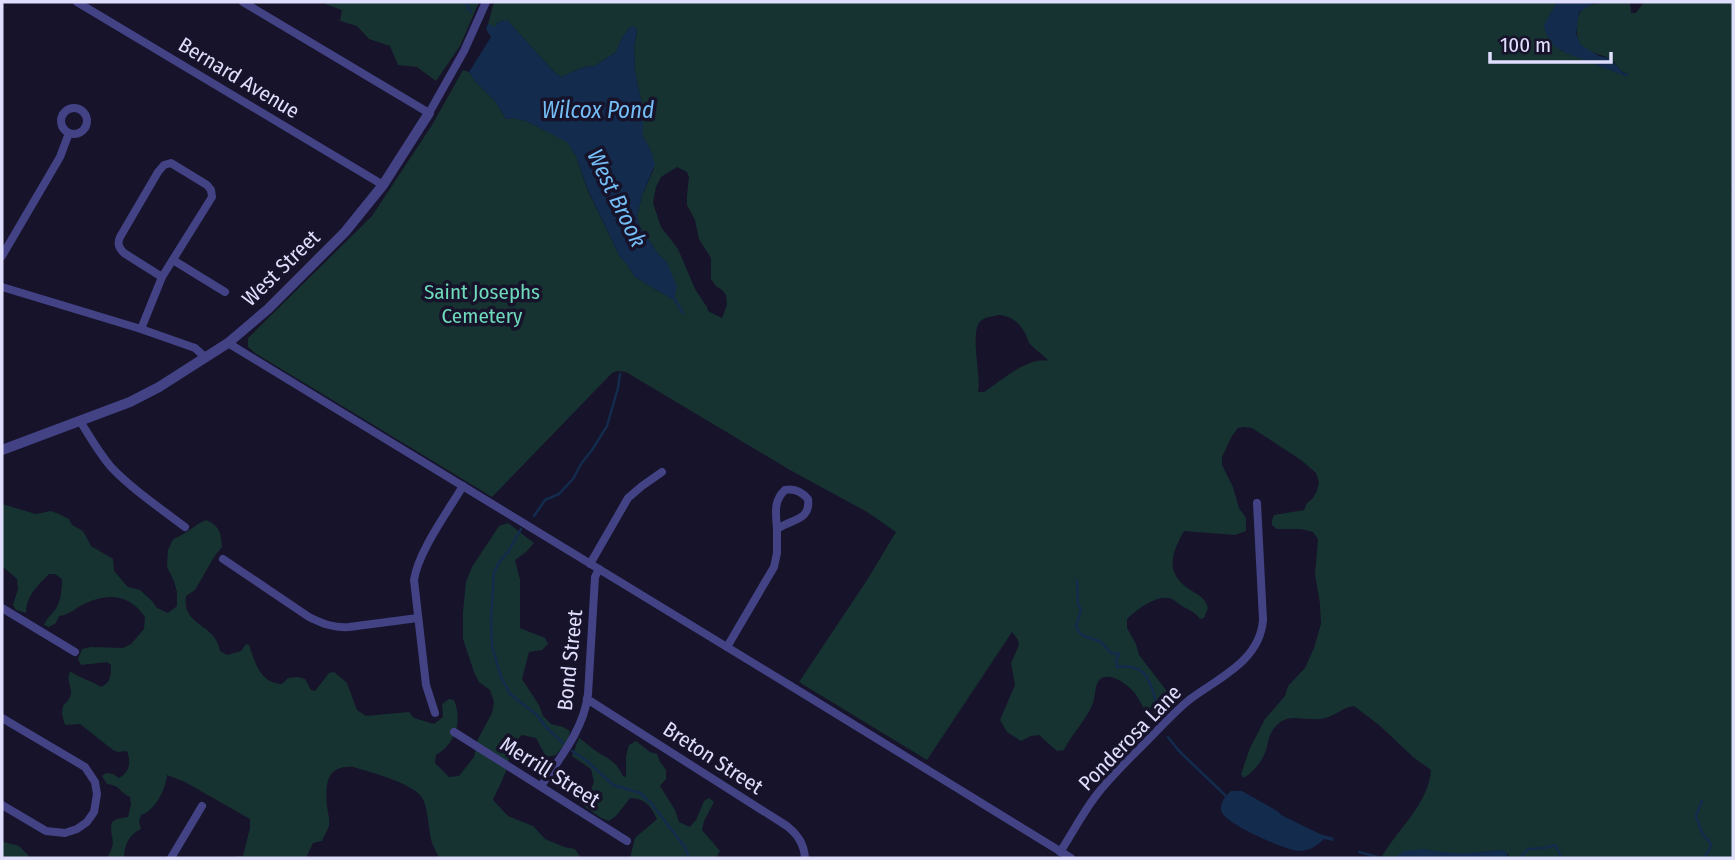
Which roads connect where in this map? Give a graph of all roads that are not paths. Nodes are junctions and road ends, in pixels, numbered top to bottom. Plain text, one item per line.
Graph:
1 (77, 2) edge
2 (243, 2) edge
3 (486, 2) edge
4 (429, 113) junction
5 (69, 134) dead end
6 (383, 184) junction
7 (2, 256) edge
8 (173, 260) junction
9 (162, 277) junction
10 (2, 287) edge
11 (225, 292) dead end
12 (141, 330) junction
13 (228, 343) junction
14 (205, 358) junction
15 (80, 421) junction
16 (2, 450) edge
17 (662, 472) dead end
18 (463, 486) junction
19 (1257, 503) dead end
20 (185, 527) dead end
21 (777, 529) junction
22 (223, 559) dead end
23 (590, 564) junction
24 (599, 569) junction
25 (2, 608) edge
26 (418, 618) junction
27 (727, 647) junction
28 (75, 652) dead end
29 (587, 699) junction
30 (435, 713) dead end
31 (2, 718) edge
32 (454, 732) dead end
33 (541, 786) junction
34 (2, 805) edge
35 (202, 806) dead end
36 (627, 841) dead end
37 (1060, 852) junction
38 (171, 858) edge
39 (805, 858) edge
40 (1071, 858) edge

1 - 6 street, Bernard Avenue
2 - 4 street
3 - 4 street, West Street
4 - 6 street, West Street
5 - 7 street
6 - 13 street, West Street
8 - 9 street
8 - 9 street
8 - 11 street
9 - 12 street
10 - 12 street
12 - 14 street
13 - 14 street, West Street
13 - 18 street
14 - 15 street, West Street
15 - 16 street, West Street
15 - 20 street
17 - 23 street
18 - 23 street
18 - 26 street
19 - 37 street, Ponderosa Lane
21 - 21 street
21 - 27 street
22 - 26 street
23 - 24 street
24 - 27 street
24 - 29 street, Bond Street
25 - 28 street
26 - 30 street
27 - 37 street
29 - 33 street, Bond Street
29 - 39 street, Breton Street
31 - 34 street
32 - 33 street, Merrill Street
33 - 36 street, Merrill Street
35 - 38 street
37 - 40 street

